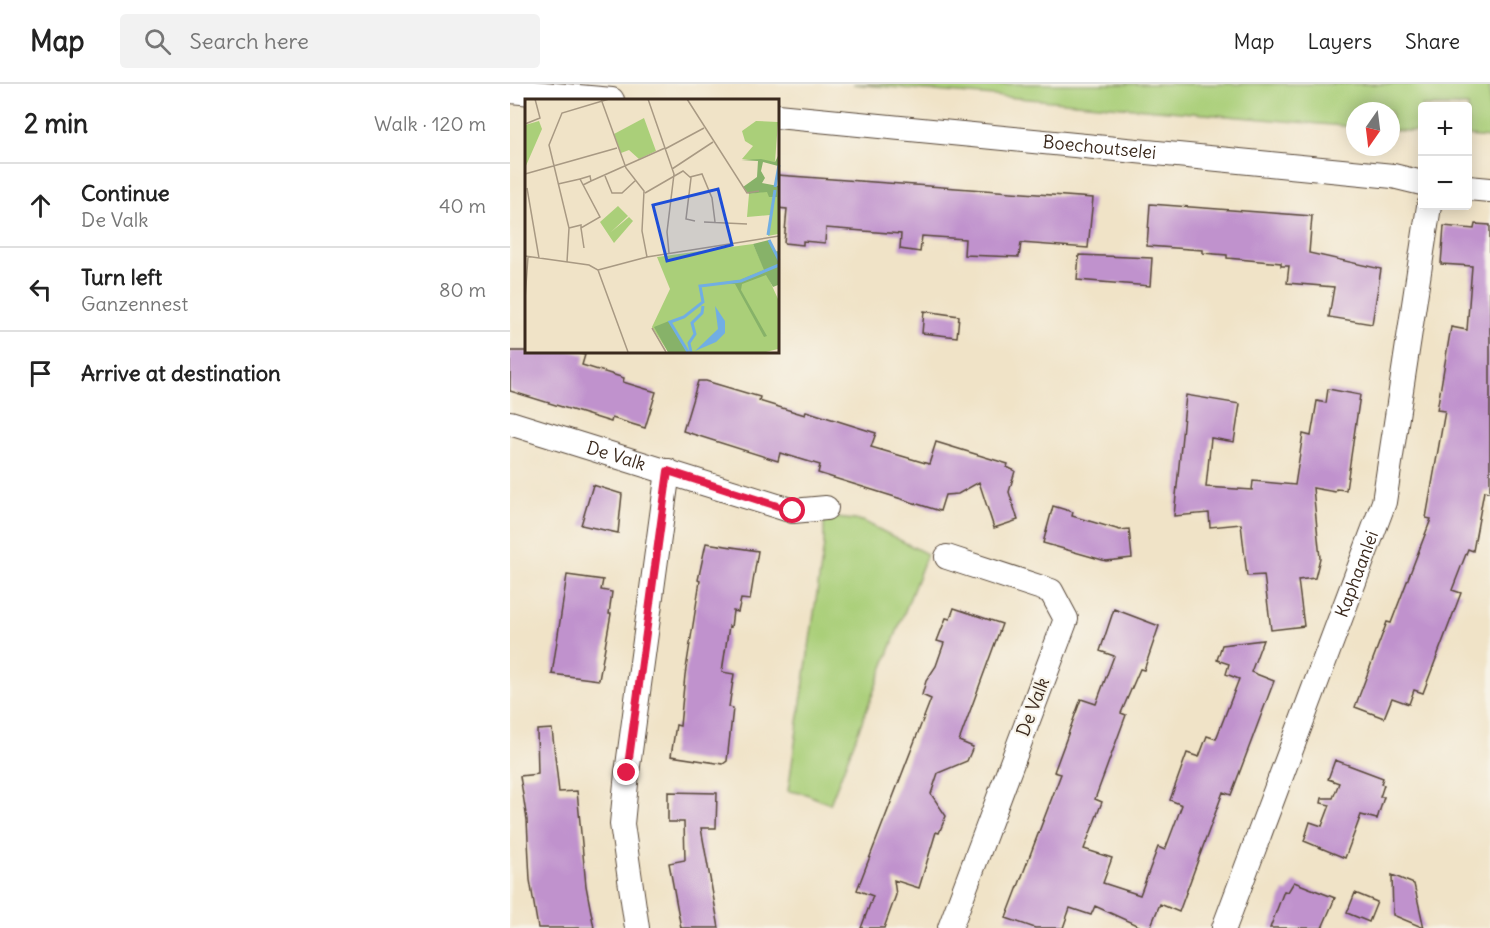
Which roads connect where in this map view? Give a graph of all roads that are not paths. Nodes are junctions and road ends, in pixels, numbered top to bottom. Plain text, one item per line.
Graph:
1 (510, 91) edge
2 (601, 99) edge
3 (778, 117) edge
4 (1418, 182) edge
5 (1472, 188) edge
6 (1490, 190) edge
7 (1428, 210) edge
8 (510, 423) edge
9 (668, 471) junction
10 (826, 508) dead end
11 (947, 557) dead end
12 (637, 928) edge
13 (950, 928) edge
14 (1224, 928) edge

1 - 2 street
3 - 4 street, Boechoutselei
5 - 6 street
7 - 14 street, Kaphaanlei
8 - 9 street, De Valk
9 - 10 street, De Valk
9 - 12 street
11 - 13 street, De Valk

